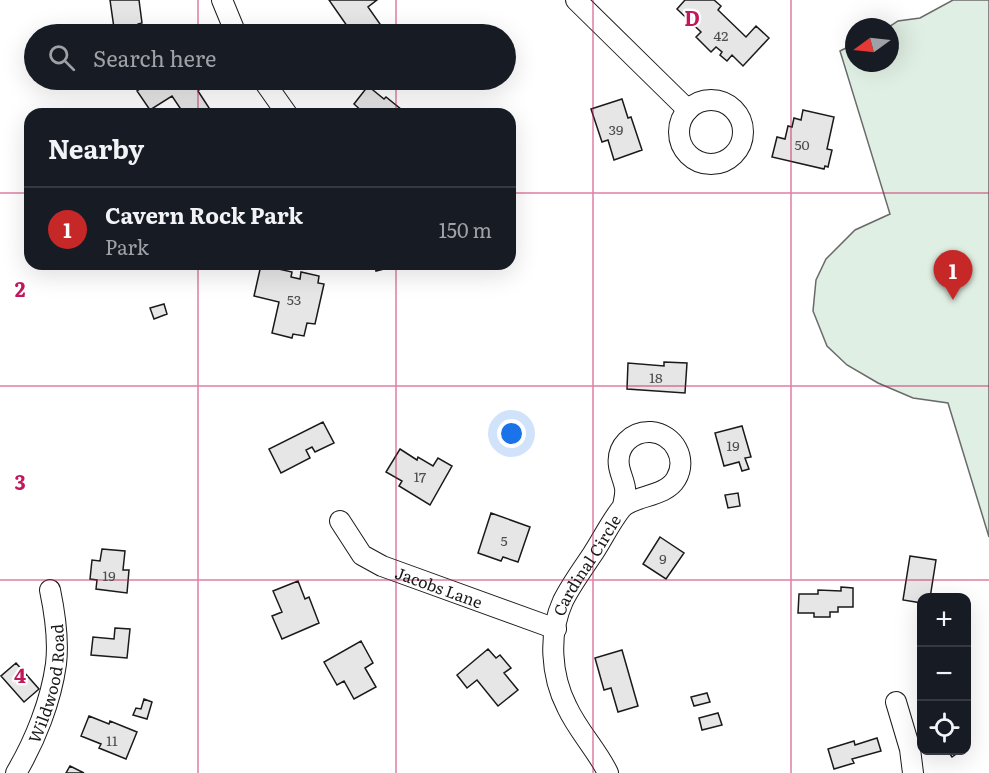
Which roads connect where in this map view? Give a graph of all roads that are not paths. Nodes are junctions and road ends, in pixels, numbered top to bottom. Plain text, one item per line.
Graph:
1 (222, 0) edge
2 (576, 0) edge
3 (232, 24) edge
4 (270, 90) edge
5 (283, 108) edge
6 (688, 110) dead end
7 (623, 506) dead end
8 (340, 521) dead end
9 (50, 590) dead end
10 (556, 629) junction
11 (896, 702) dead end
12 (16, 773) edge
13 (608, 773) edge
14 (913, 773) edge

1 - 3 street
2 - 6 street
4 - 5 street
7 - 10 street, Cardinal Circle
8 - 10 street, Jacobs Lane
9 - 12 street, Wildwood Road
10 - 13 street, Cardinal Circle
11 - 14 street

